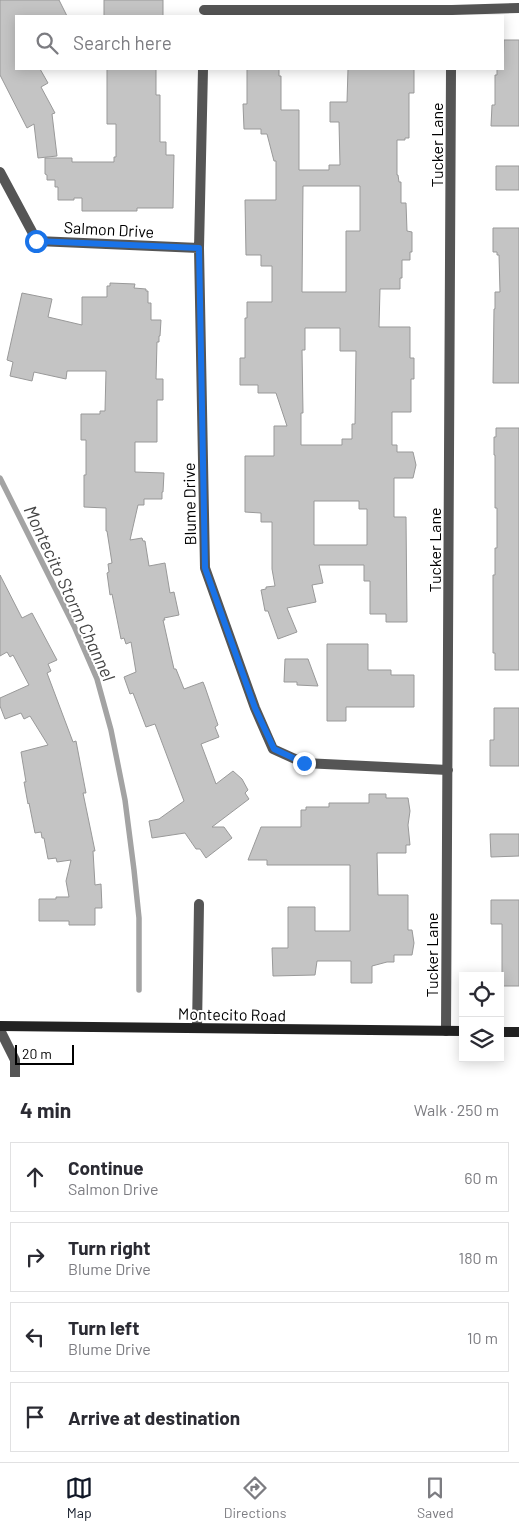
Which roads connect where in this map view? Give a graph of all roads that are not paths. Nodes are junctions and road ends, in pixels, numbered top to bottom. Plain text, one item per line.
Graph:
1 (519, 8) edge
2 (204, 9) edge
3 (452, 13) edge
4 (203, 70) edge
5 (451, 70) edge
6 (0, 172) edge
7 (199, 248) junction
8 (448, 770) junction
9 (199, 904) dead end
10 (0, 1028) edge
11 (197, 1028) junction
12 (446, 1031) junction
13 (459, 1032) edge
14 (504, 1032) edge
15 (519, 1032) edge
16 (15, 1077) edge

1 - 3 street
2 - 3 street
4 - 7 street, Blume Drive
5 - 8 street, Tucker Lane
6 - 7 street, Salmon Drive
7 - 8 street, Blume Drive
8 - 12 street, Tucker Lane
9 - 11 street
10 - 11 street, Montecito Road
10 - 16 street
11 - 12 street, Montecito Road
12 - 13 street, Montecito Road
14 - 15 street

